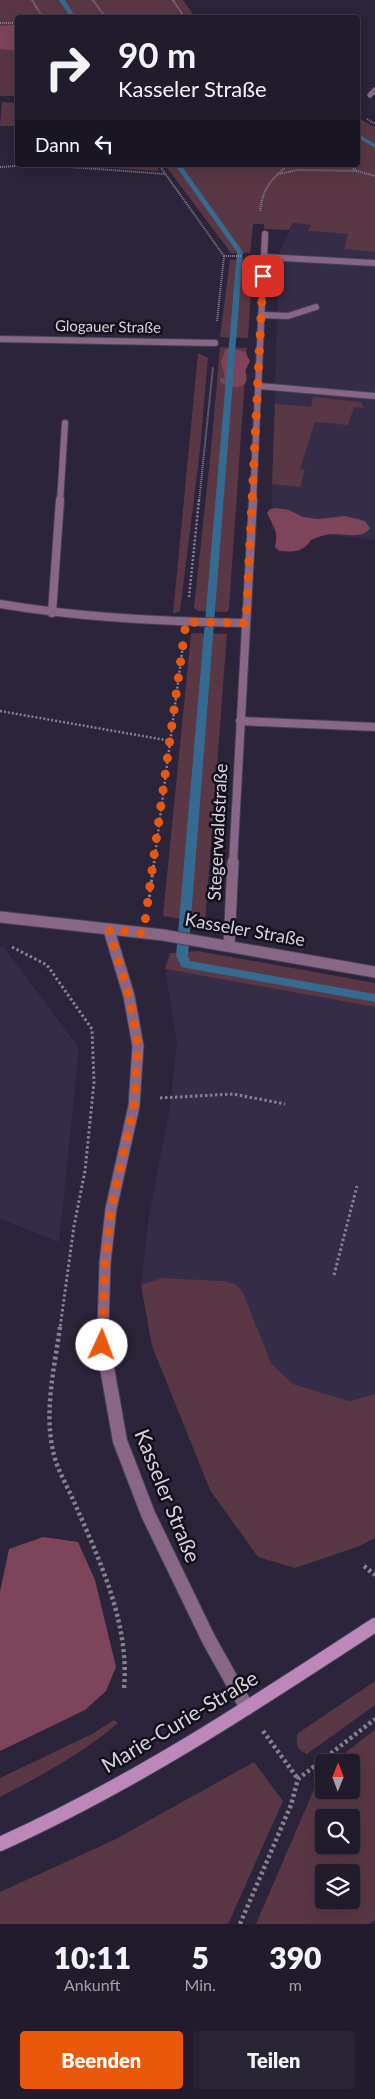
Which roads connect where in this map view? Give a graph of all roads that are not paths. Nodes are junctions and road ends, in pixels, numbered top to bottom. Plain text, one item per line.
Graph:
1 (375, 90) edge
2 (370, 95) dead end
3 (264, 234) road end
4 (264, 257) junction
5 (375, 264) edge
6 (316, 307) dead end
7 (262, 315) junction
8 (0, 339) edge
9 (215, 343) road end
10 (259, 386) junction
11 (375, 396) edge
12 (65, 423) dead end
13 (0, 604) edge
14 (52, 613) junction
15 (246, 623) junction
16 (240, 721) junction
17 (375, 726) edge
18 (0, 917) edge
19 (109, 930) junction
20 (229, 945) junction
21 (375, 972) edge
22 (375, 1625) edge
23 (247, 1708) junction
24 (0, 1844) edge

1 - 2 street
3 - 4 street, Stegerwaldstraße
4 - 5 street
4 - 7 street, Stegerwaldstraße
6 - 7 street
7 - 10 street, Stegerwaldstraße
8 - 9 street, Glogauer Straße
10 - 11 street
10 - 15 street, Stegerwaldstraße
12 - 14 street
13 - 14 street
14 - 15 street
15 - 16 street, Stegerwaldstraße
16 - 17 street
16 - 20 street, Stegerwaldstraße
18 - 19 street, Kasseler Straße
19 - 20 street, Kasseler Straße
19 - 23 street, Kasseler Straße
20 - 21 street, Kasseler Straße
22 - 23 street, Marie-Curie-Straße
23 - 24 street, Marie-Curie-Straße

